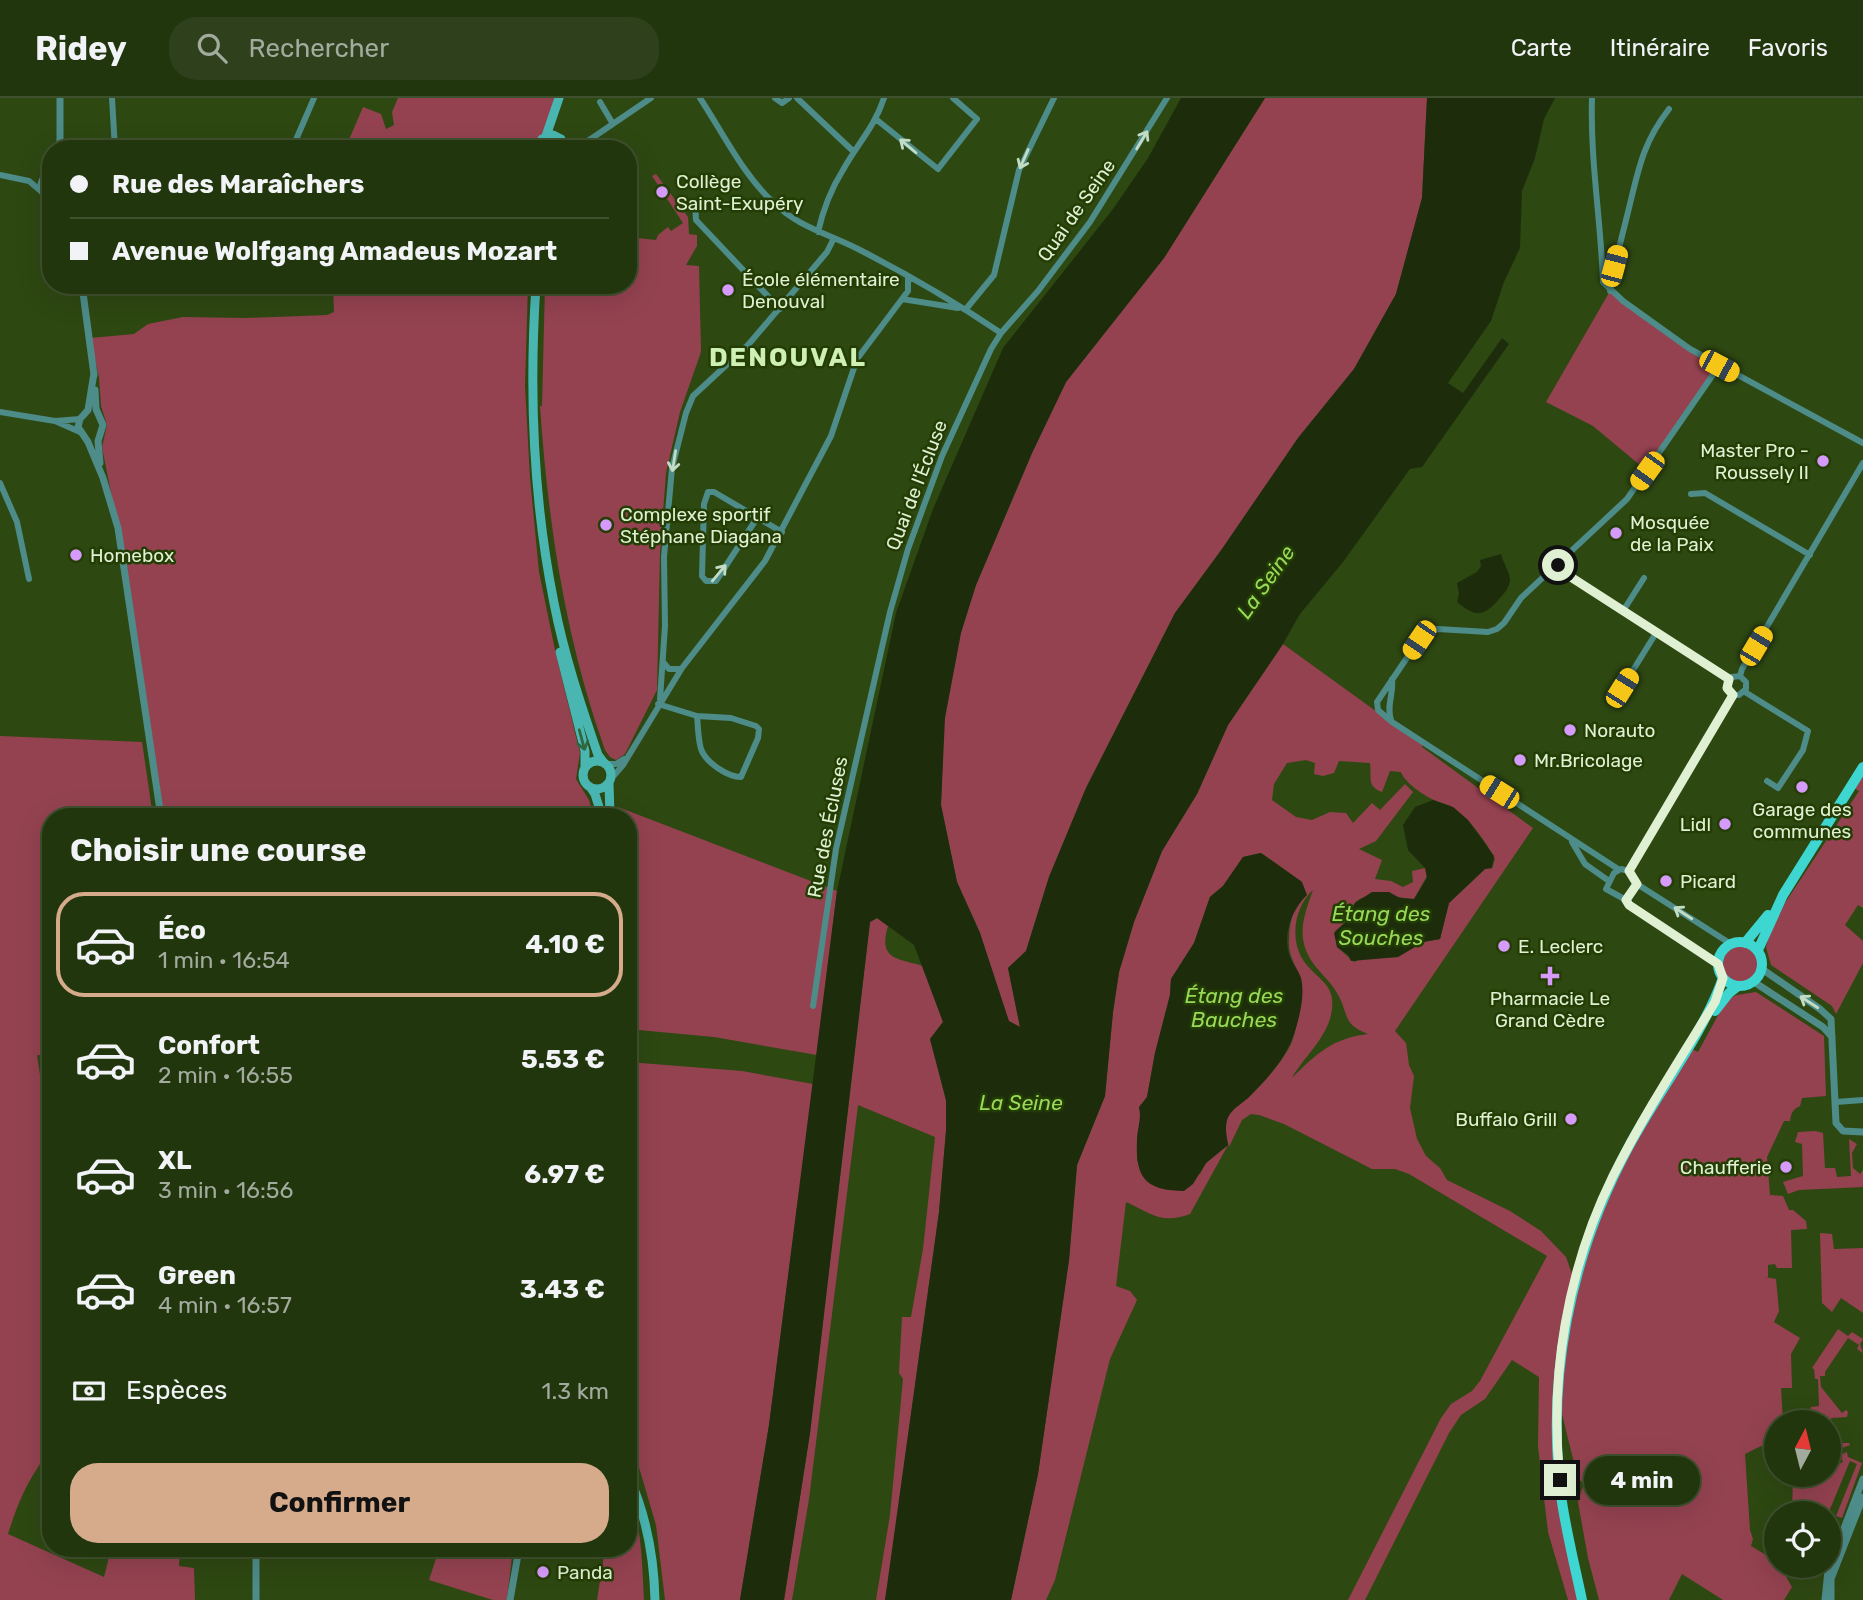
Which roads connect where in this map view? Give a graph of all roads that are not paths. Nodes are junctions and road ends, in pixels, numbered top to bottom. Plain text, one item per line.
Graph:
1 (60, 98) edge
2 (112, 98) edge
3 (314, 98) edge
4 (561, 98) edge
5 (632, 98) edge
6 (651, 98) edge
7 (700, 98) edge
8 (775, 98) edge
9 (789, 98) edge
10 (884, 98) edge
11 (953, 98) edge
12 (1054, 98) edge
13 (801, 99) edge
14 (1165, 99) edge
15 (600, 102) dead end
16 (1592, 102) edge
17 (638, 107) junction
18 (1669, 109) dead end
19 (877, 120) junction
20 (613, 124) junction
21 (58, 127) junction
22 (546, 136) junction
23 (56, 140) edge
24 (59, 140) edge
25 (114, 140) edge
26 (296, 140) edge
27 (542, 140) edge
28 (559, 140) edge
29 (561, 140) edge
30 (589, 140) edge
31 (854, 152) junction
32 (42, 173) edge
33 (0, 175) edge
34 (26, 181) junction
35 (42, 181) edge
36 (42, 192) joint
37 (695, 204) dead end
38 (818, 232) junction
39 (834, 238) junction
40 (908, 281) junction
41 (1611, 290) junction
42 (83, 294) edge
43 (534, 294) edge
44 (534, 294) edge
45 (902, 299) junction
46 (964, 308) junction
47 (780, 309) junction
48 (1001, 333) junction
49 (1719, 366) junction
50 (94, 373) junction
51 (0, 412) edge
52 (82, 417) junction
53 (100, 417) junction
54 (55, 421) junction
55 (100, 434) junction
56 (82, 435) junction
57 (1863, 443) edge
58 (1863, 463) edge
59 (103, 478) junction
60 (0, 483) edge
61 (1691, 494) dead end
62 (757, 518) junction
63 (782, 532) junction
64 (1810, 555) junction
65 (1558, 565) junction
66 (1644, 578) dead end
67 (29, 579) dead end
68 (1623, 611) junction
69 (1656, 632) junction
70 (879, 656) joint
71 (663, 662) junction
72 (680, 669) junction
73 (1740, 676) junction
74 (1392, 679) junction
75 (1729, 679) junction
76 (1622, 688) dead end
77 (1745, 692) junction
78 (1733, 695) junction
79 (659, 702) junction
80 (697, 716) junction
81 (1391, 722) junction
82 (626, 758) junction
83 (605, 763) junction
84 (1863, 766) edge
85 (585, 767) junction
86 (1767, 781) dead end
87 (609, 782) junction
88 (591, 788) junction
89 (159, 808) edge
90 (599, 808) edge
91 (610, 808) edge
92 (1568, 838) junction
93 (1618, 869) junction
94 (1629, 871) junction
95 (1609, 881) junction
96 (1637, 884) junction
97 (1783, 895) junction
98 (1626, 900) junction
99 (1745, 943) junction
100 (1731, 944) junction
101 (1758, 950) junction
102 (1718, 964) junction
103 (1762, 969) junction
104 (1723, 978) junction
105 (1754, 982) junction
106 (1738, 986) junction
107 (813, 1006) dead end
108 (1832, 1038) junction
109 (1863, 1100) edge
110 (1836, 1102) junction
111 (1863, 1132) edge
112 (1628, 1147) junction
113 (1863, 1479) edge
114 (1863, 1497) edge
115 (637, 1498) edge
116 (256, 1557) edge
117 (518, 1557) edge
118 (256, 1600) edge
119 (510, 1600) edge
120 (655, 1600) edge
121 (1582, 1600) edge
122 (1825, 1600) edge
123 (1830, 1600) edge

1 - 21 street
2 - 25 street
3 - 26 street
4 - 22 main road
4 - 29 main road
5 - 17 street
6 - 17 street
7 - 38 street
8 - 9 street
10 - 19 street
11 -> 19 street
12 -> 46 street
13 - 31 street
48 -> 14 street, Quai de Seine
15 - 20 street
16 - 41 street
17 - 20 street
18 - 41 street
19 - 31 street
20 - 30 street
21 - 23 street
21 - 24 street
22 - 27 main road
22 - 28 main road
31 - 38 street
32 - 34 street
33 - 34 street
34 - 36 street
35 - 36 street
37 - 47 street
38 - 39 street
39 - 40 street
39 - 47 street
40 - 45 street
40 - 46 street
41 - 49 street
42 - 50 street
43 - 83 main road
44 -> 85 main road
45 - 46 street
45 - 63 street
46 - 48 street
47 -> 71 street
48 - 70 street, Quai de l'Écluse
49 - 57 street
49 - 65 street
50 - 52 street
50 - 53 street
51 - 54 street
52 - 53 street
52 - 54 street
52 - 56 street
53 - 55 street
54 - 56 street
55 - 56 street
55 - 59 street
56 - 59 street
58 - 64 street
59 - 89 street
60 - 67 street
61 - 64 street
62 -> 62 street
62 - 63 street
63 - 72 street
64 - 73 street
65 - 68 street
65 - 74 street
66 - 68 street
68 - 69 street
69 - 75 street
69 - 76 street
70 - 107 street, Rue des Écluses
71 - 72 street
71 - 79 street
72 - 79 street
73 - 75 street
73 - 77 street
74 - 81 street
74 - 81 street
75 - 78 street
77 - 78 street
77 - 86 street
78 - 94 street
79 - 80 street
79 - 82 street
80 - 80 street
81 - 92 street
82 - 83 street
82 - 87 street
83 - 85 main road
83 - 87 main road
84 - 97 main road
85 - 88 main road
87 - 88 main road
87 - 91 main road
88 - 90 main road
92 - 93 street
92 - 95 street
93 - 94 street
93 - 95 street
94 - 96 street
95 - 98 street
96 - 98 street
100 -> 96 street
97 - 99 main road
97 - 101 main road
98 - 102 street
99 - 100 main road
99 - 101 main road
100 - 102 main road
101 - 103 main road
102 - 104 main road
103 - 105 main road
108 -> 103 street
104 - 106 main road
104 - 112 main road
105 - 106 main road
105 - 108 street
106 - 112 main road
108 - 110 street
109 - 110 street
110 - 111 street
112 - 121 main road
113 - 122 street
114 - 123 street
115 - 120 main road
116 - 118 street
117 - 119 street

